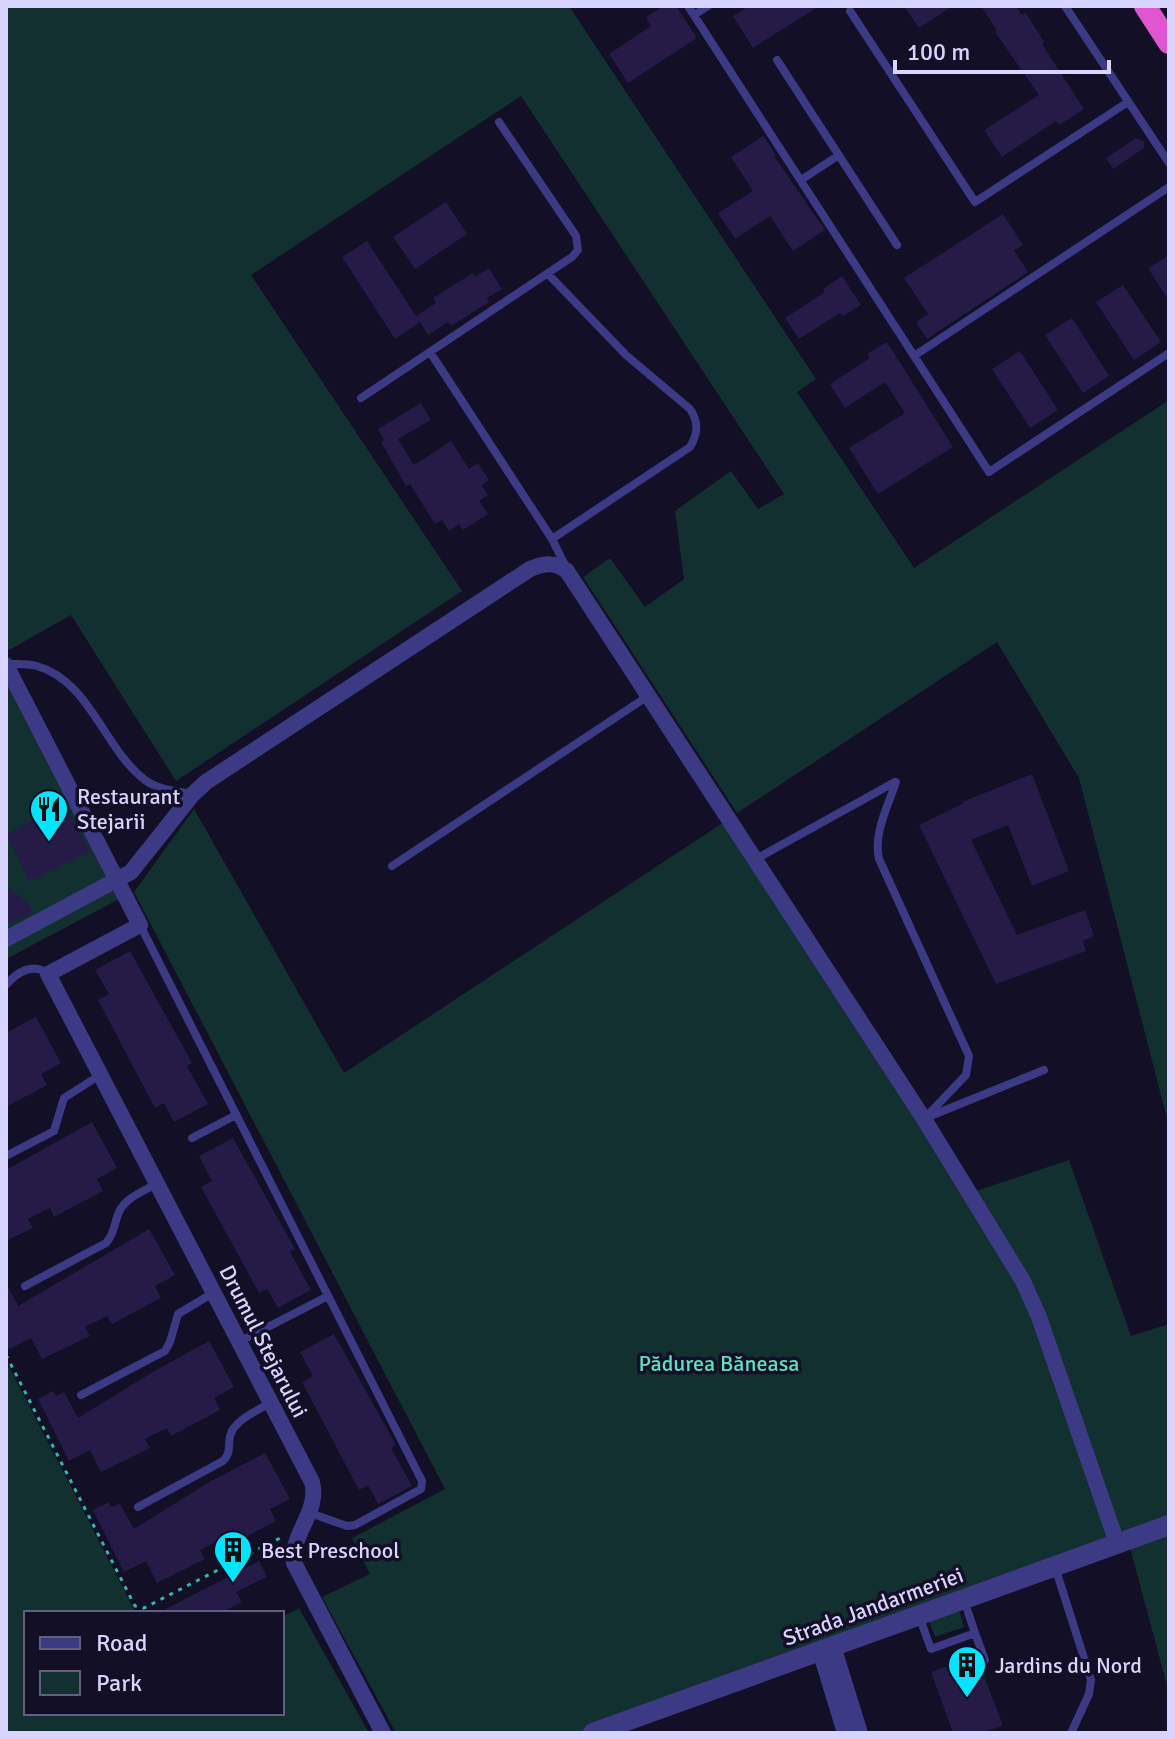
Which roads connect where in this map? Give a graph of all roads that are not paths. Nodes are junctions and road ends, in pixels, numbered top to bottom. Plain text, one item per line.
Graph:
1 (688, 6) edge
2 (708, 6) edge
3 (1065, 6) edge
4 (1145, 6) edge
5 (850, 11) dead end
6 (694, 15) junction
7 (1169, 43) edge
8 (777, 60) dead end
9 (1128, 102) junction
10 (499, 122) dead end
11 (839, 155) junction
12 (1169, 163) edge
13 (801, 180) junction
14 (1169, 187) edge
15 (897, 245) dead end
16 (548, 274) junction
17 (430, 352) junction
18 (1169, 353) edge
19 (914, 356) junction
20 (361, 398) dead end
21 (552, 539) junction
22 (567, 571) junction
23 (6, 664) edge
24 (649, 695) junction
25 (193, 794) junction
26 (756, 859) junction
27 (392, 866) dead end
28 (115, 882) junction
29 (140, 925) junction
30 (6, 939) edge
31 (48, 974) junction
32 (6, 985) edge
33 (1044, 1070) dead end
34 (100, 1074) junction
35 (236, 1115) junction
36 (924, 1119) junction
37 (192, 1138) dead end
38 (6, 1156) edge
39 (157, 1184) junction
40 (25, 1286) dead end
41 (214, 1293) junction
42 (328, 1296) junction
43 (239, 1342) junction
44 (81, 1395) dead end
45 (271, 1402) junction
46 (138, 1507) dead end
47 (310, 1513) junction
48 (1169, 1525) edge
49 (1117, 1543) junction
50 (1055, 1566) junction
51 (963, 1599) junction
52 (919, 1615) junction
53 (975, 1633) junction
54 (826, 1648) junction
55 (985, 1660) dead end
56 (383, 1733) edge
57 (593, 1733) edge
58 (845, 1733) edge
59 (860, 1733) edge
60 (1071, 1733) edge

1 - 6 lane
2 - 6 lane
3 - 9 lane
4 - 7 highway
5 - 9 lane
6 - 13 lane
8 - 11 lane
9 - 12 lane
10 - 16 lane
11 - 13 lane
11 - 15 lane
13 - 19 lane
14 - 19 lane
16 - 17 lane
16 - 21 lane
17 - 20 lane
17 - 21 lane
18 - 19 lane
21 - 22 lane
22 - 24 street
22 - 25 street
23 - 25 lane
23 - 28 street
24 - 26 street
24 - 27 lane
25 - 28 street
26 - 36 street
26 - 36 lane
28 - 29 street
28 - 30 street
29 - 31 street
29 - 35 lane
31 - 32 lane
31 - 34 street, Drumul Stejarului
33 - 36 lane
34 - 38 lane
34 - 39 street, Drumul Stejarului
35 - 37 lane
35 - 42 lane
36 - 49 street
39 - 40 lane
39 - 41 street, Drumul Stejarului
41 - 43 street, Drumul Stejarului
41 - 44 lane
42 - 43 lane
42 - 47 lane
43 - 45 street, Drumul Stejarului
45 - 46 lane
45 - 47 street, Drumul Stejarului
47 - 56 street, Drumul Stejarului
48 - 49 street, Strada Jandarmeriei
49 - 50 street, Strada Jandarmeriei
50 - 51 street, Strada Jandarmeriei
50 - 60 lane
51 - 52 street, Strada Jandarmeriei
51 - 53 lane
52 - 53 lane
52 - 54 street, Strada Jandarmeriei
53 - 55 lane
54 - 57 street, Strada Jandarmeriei
54 - 58 street
54 - 59 street

